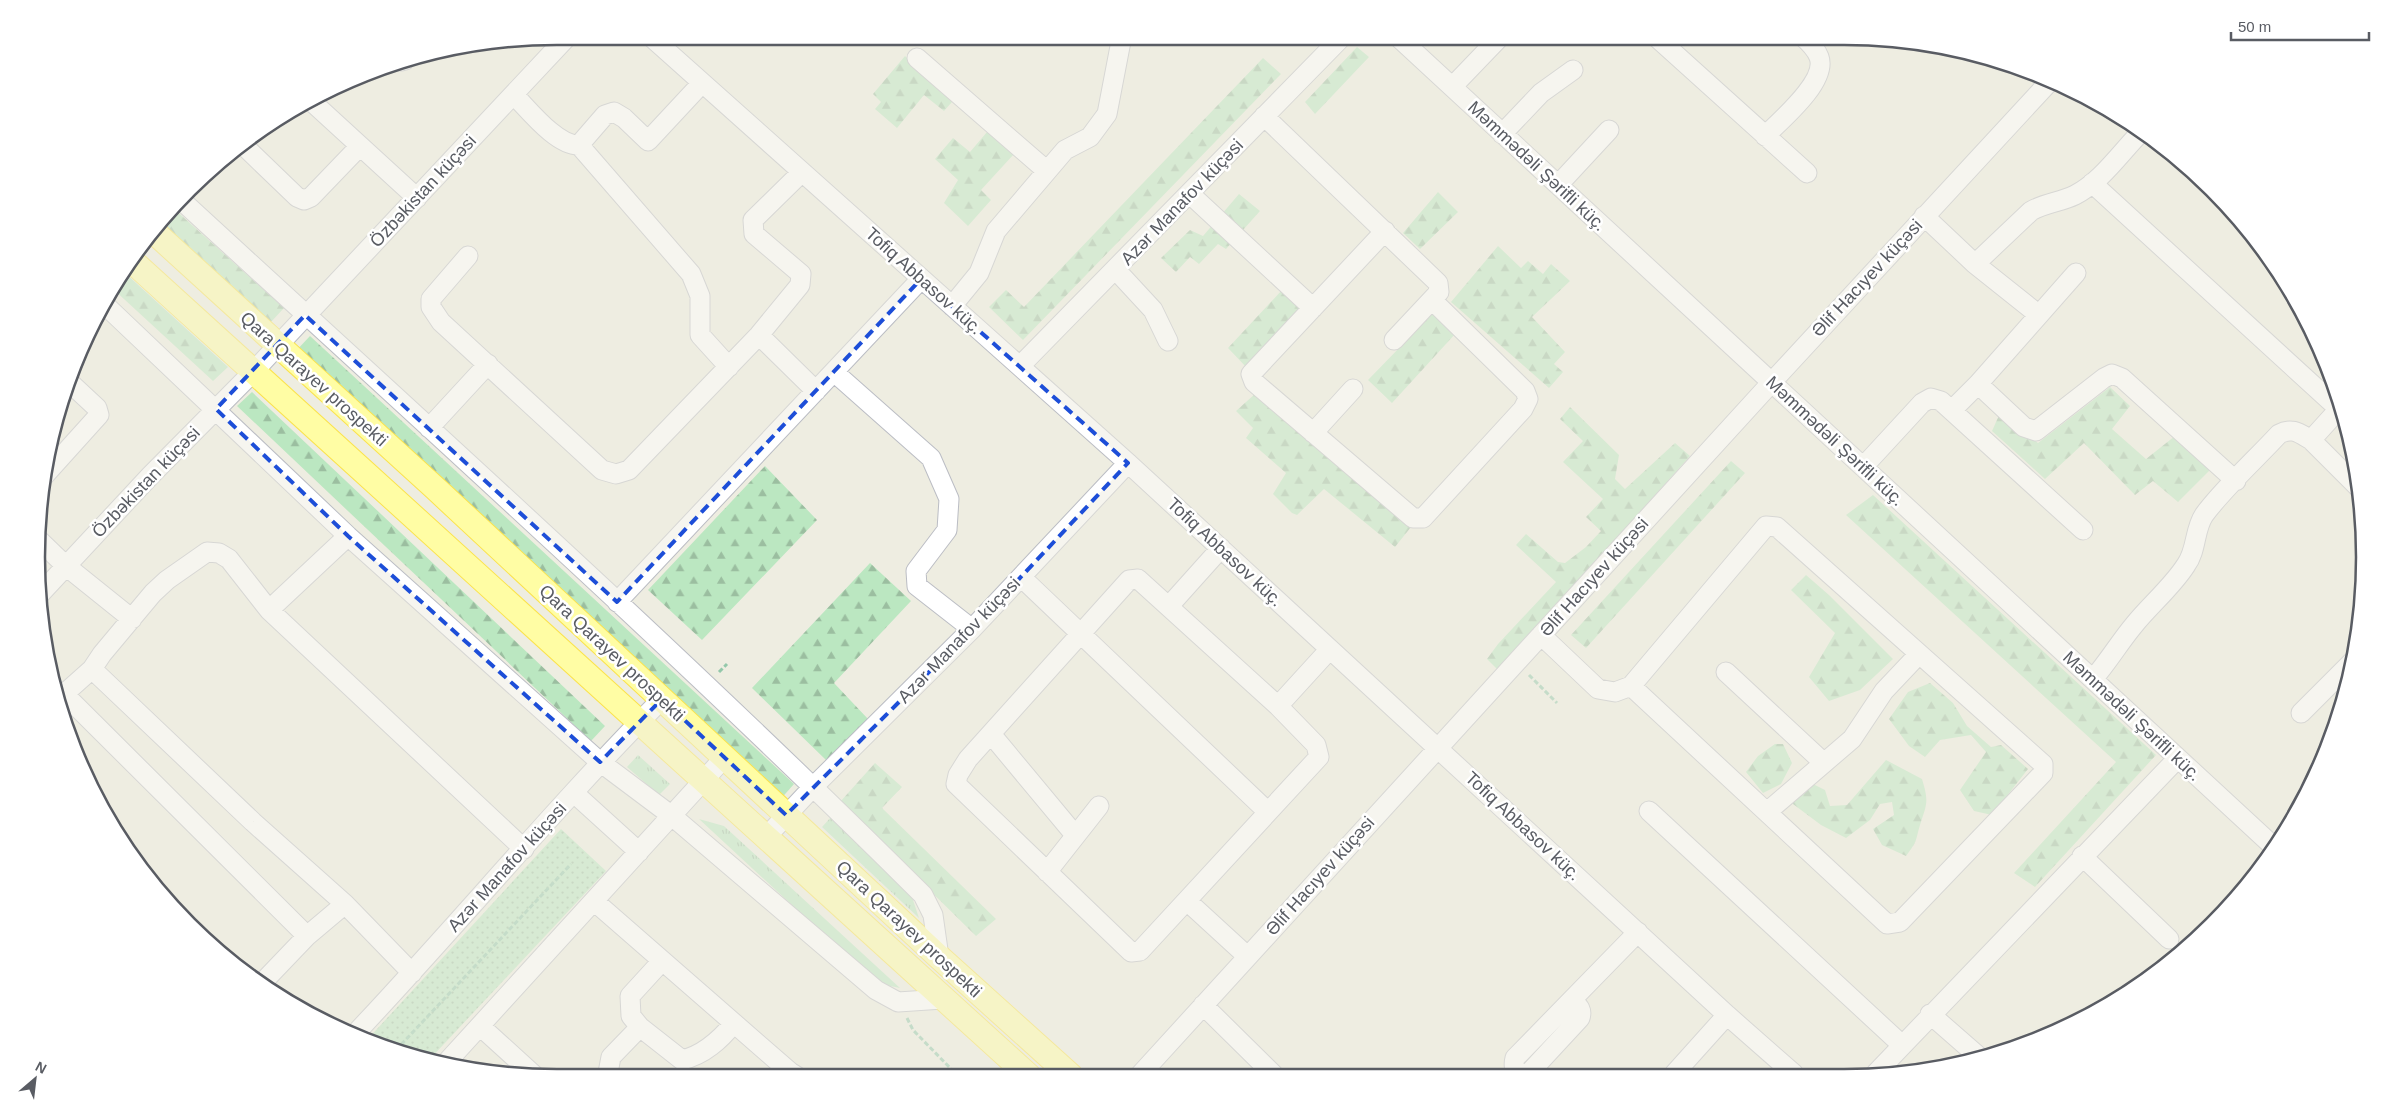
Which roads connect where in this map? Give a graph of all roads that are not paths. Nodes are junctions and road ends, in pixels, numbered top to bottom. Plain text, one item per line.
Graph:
1 (560, 45) edge
2 (660, 45) edge
3 (1120, 45) edge
4 (1334, 45) edge
5 (1407, 45) edge
6 (1492, 45) edge
7 (1665, 45) edge
8 (1812, 45) edge
9 (917, 58) dead end
10 (1573, 70) dead end
11 (702, 83) junction
12 (2045, 86) edge
13 (1452, 87) junction
14 (514, 95) junction
15 (316, 106) edge
16 (1264, 116) junction
17 (1609, 130) dead end
18 (1502, 134) junction
19 (1765, 136) junction
20 (2136, 137) edge
21 (579, 145) junction
22 (360, 146) junction
23 (247, 150) edge
24 (1047, 171) junction
25 (802, 172) junction
26 (1807, 173) dead end
27 (2092, 184) junction
28 (1558, 185) junction
29 (1190, 194) junction
30 (417, 198) junction
31 (186, 204) edge
32 (1924, 216) junction
33 (1384, 231) junction
34 (158, 236) edge
35 (468, 256) dead end
36 (1975, 264) junction
37 (137, 265) edge
38 (1116, 270) junction
39 (2076, 273) dead end
40 (921, 278) junction
41 (1432, 300) junction
42 (952, 306) junction
43 (1313, 308) junction
44 (109, 310) edge
45 (305, 315) junction
46 (2039, 315) junction
47 (759, 335) junction
48 (1394, 340) dead end
49 (1168, 341) dead end
50 (278, 346) junction
51 (488, 364) junction
52 (1020, 366) junction
53 (728, 367) junction
54 (253, 372) junction
55 (834, 372) junction
56 (1771, 382) junction
57 (1978, 384) junction
58 (74, 387) edge
59 (1354, 390) dead end
60 (816, 391) junction
61 (2332, 400) edge
62 (216, 409) junction
63 (1952, 410) junction
64 (2336, 413) edge
65 (429, 428) junction
66 (1313, 432) junction
67 (2311, 440) junction
68 (1128, 463) junction
69 (53, 466) edge
70 (1863, 467) junction
71 (2350, 479) edge
72 (2236, 481) junction
73 (2083, 530) dead end
74 (348, 536) junction
75 (45, 546) edge
76 (1221, 548) junction
77 (66, 566) junction
78 (1021, 577) junction
79 (46, 588) edge
80 (618, 602) junction
81 (1169, 606) junction
82 (269, 610) junction
83 (132, 619) junction
84 (972, 629) junction
85 (1081, 634) junction
86 (1541, 635) junction
87 (1330, 649) junction
88 (1919, 654) junction
89 (92, 669) junction
90 (2343, 671) edge
91 (1726, 672) dead end
92 (2093, 679) junction
93 (1631, 686) junction
94 (64, 695) edge
95 (662, 698) junction
96 (66, 703) edge
97 (1278, 706) junction
98 (2302, 713) dead end
99 (640, 721) junction
100 (990, 734) junction
101 (1437, 747) junction
102 (724, 758) junction
103 (2178, 758) junction
104 (600, 762) junction
105 (1824, 763) junction
106 (704, 781) junction
107 (814, 786) junction
108 (574, 793) junction
109 (1099, 806) dead end
110 (1649, 810) dead end
111 (1268, 812) junction
112 (1767, 812) junction
113 (786, 815) junction
114 (672, 816) junction
115 (1075, 835) junction
116 (767, 836) junction
117 (2269, 842) edge
118 (524, 849) junction
119 (639, 852) junction
120 (2082, 856) junction
121 (1047, 872) junction
122 (1187, 900) junction
123 (594, 901) junction
124 (345, 904) junction
125 (1638, 932) junction
126 (306, 936) junction
127 (2169, 938) dead end
128 (1247, 956) junction
129 (939, 957) junction
130 (662, 960) junction
131 (412, 974) junction
132 (266, 978) edge
133 (943, 999) junction
134 (1203, 1005) junction
135 (1930, 1014) junction
136 (1727, 1015) junction
137 (734, 1023) junction
138 (480, 1026) junction
139 (640, 1027) junction
140 (359, 1029) edge
141 (1902, 1045) junction
142 (1974, 1053) edge
143 (451, 1058) edge
144 (526, 1068) edge
145 (1881, 1068) edge
146 (609, 1069) edge
147 (789, 1069) edge
148 (1021, 1069) edge
149 (1063, 1069) edge
150 (1145, 1069) edge
151 (1268, 1069) edge
152 (1514, 1069) edge
153 (1678, 1069) edge
154 (1788, 1069) edge

1 - 14 street, Özbəkistan küçəsi
2 - 11 street, Tofiq Abbasov küç.
3 - 24 street
4 - 16 street, Azər Manafov küçəsi
5 - 13 street, Məmmədəli Şərifli küç.
6 - 13 street
7 - 19 street
8 - 19 street
9 - 24 street
10 - 18 street
11 - 21 street
11 - 25 street, Tofiq Abbasov küç.
12 - 32 street, Əlif Hacıyev küçəsi
13 - 18 street, Məmmədəli Şərifli küç.
14 - 21 street
14 - 30 street, Özbəkistan küçəsi
15 - 22 street
16 - 29 street, Azər Manafov küçəsi
16 - 33 street
17 - 28 street
18 - 28 street, Məmmədəli Şərifli küç.
19 - 26 street
20 - 27 street
21 - 53 street
22 - 23 street
22 - 30 street
24 - 42 street
25 - 40 street, Tofiq Abbasov küç.
25 - 47 street
27 - 36 street
27 - 61 street
28 - 56 street, Məmmədəli Şərifli küç.
29 - 38 street, Azər Manafov küçəsi
29 - 43 street
30 - 45 street, Özbəkistan küçəsi
31 - 45 street
32 - 36 street
32 - 56 street, Əlif Hacıyev küçəsi
33 - 41 street
33 - 43 street
34 - 50 main road, Qara Qarayev prospekti
35 - 51 street
36 - 46 street
37 - 54 main road, Qara Qarayev prospekti
38 - 49 street
38 - 52 street, Azər Manafov küçəsi
39 - 46 street
40 - 42 street, Tofiq Abbasov küç.
40 - 55 street
41 - 48 street
41 - 66 street
42 - 52 street, Tofiq Abbasov küç.
43 - 66 street
44 - 62 street
45 - 50 street, Özbəkistan küçəsi
45 - 65 street
46 - 57 street
47 - 53 street
47 - 60 street
50 - 54 street, Özbəkistan küçəsi
50 - 95 main road, Qara Qarayev prospekti
51 - 53 street
51 - 65 street
52 - 68 street, Tofiq Abbasov küç.
54 - 62 street, Özbəkistan küçəsi
54 - 99 main road, Qara Qarayev prospekti
55 - 60 street
55 - 84 street
56 - 70 street, Məmmədəli Şərifli küç.
56 - 86 street, Əlif Hacıyev küçəsi
57 - 63 street
57 - 72 street
58 - 69 street
59 - 66 street
60 - 80 street
62 - 74 street
62 - 77 street, Özbəkistan küçəsi
63 - 70 street
63 - 73 street
64 - 67 street
65 - 80 street
67 - 71 street
67 - 72 street
68 - 76 street, Tofiq Abbasov küç.
68 - 78 street, Azər Manafov küçəsi
70 - 92 street, Məmmədəli Şərifli küç.
72 - 92 street
74 - 82 street
74 - 104 street
75 - 77 street
76 - 81 street
76 - 87 street, Tofiq Abbasov küç.
77 - 79 street, Özbəkistan küçəsi
77 - 83 street
78 - 84 street, Azər Manafov küçəsi
78 - 85 street
80 - 107 street
81 - 85 street
81 - 97 street
82 - 83 street
82 - 118 street
83 - 89 street
84 - 107 street, Azər Manafov küçəsi
85 - 100 street
85 - 111 street
86 - 93 street
86 - 101 street, Əlif Hacıyev küçəsi
87 - 97 street
87 - 101 street, Tofiq Abbasov küç.
88 - 93 street
88 - 105 street
88 - 112 street
89 - 94 street
89 - 124 street
90 - 98 street
91 - 105 street
92 - 103 street, Məmmədəli Şərifli küç.
93 - 112 street
95 - 99 street, Azər Manafov küçəsi
95 - 102 main road, Qara Qarayev prospekti
96 - 126 street
97 - 111 street
99 - 104 street, Azər Manafov küçəsi
99 - 106 main road, Qara Qarayev prospekti
100 - 115 street
100 - 121 street
101 - 125 street, Tofiq Abbasov küç.
101 - 128 street, Əlif Hacıyev küçəsi
102 - 106 street
102 - 113 main road, Qara Qarayev prospekti
103 - 117 street, Məmmədəli Şərifli küç.
103 - 120 street
104 - 108 street, Azər Manafov küçəsi
104 - 114 street
105 - 112 street
106 - 114 street
106 - 116 main road, Qara Qarayev prospekti
107 - 113 street, Azər Manafov küçəsi
107 - 129 street
108 - 118 street, Azər Manafov küçəsi
108 - 119 street
109 - 115 street
110 - 141 street
111 - 122 street
113 - 116 street, Azər Manafov küçəsi
113 - 129 main road, Qara Qarayev prospekti
114 - 119 street
114 - 133 street
115 - 121 street
116 - 133 main road, Qara Qarayev prospekti
118 - 131 street, Azər Manafov küçəsi
119 - 123 street
120 - 127 street
120 - 135 street
121 - 122 street
122 - 128 street
123 - 130 street
123 - 138 street
124 - 126 street
124 - 131 street
125 - 136 street, Tofiq Abbasov küç.
125 - 152 street
126 - 132 street
128 - 134 street, Əlif Hacıyev küçəsi
129 - 149 main road, Qara Qarayev prospekti
130 - 137 street
130 - 139 street
131 - 140 street, Azər Manafov küçəsi
133 - 148 main road, Qara Qarayev prospekti
134 - 150 street, Əlif Hacıyev küçəsi
134 - 151 street
135 - 141 street
135 - 142 street
136 - 153 street
136 - 154 street, Tofiq Abbasov küç.
137 - 139 street
137 - 147 street
138 - 143 street
138 - 144 street
139 - 146 street
141 - 145 street

